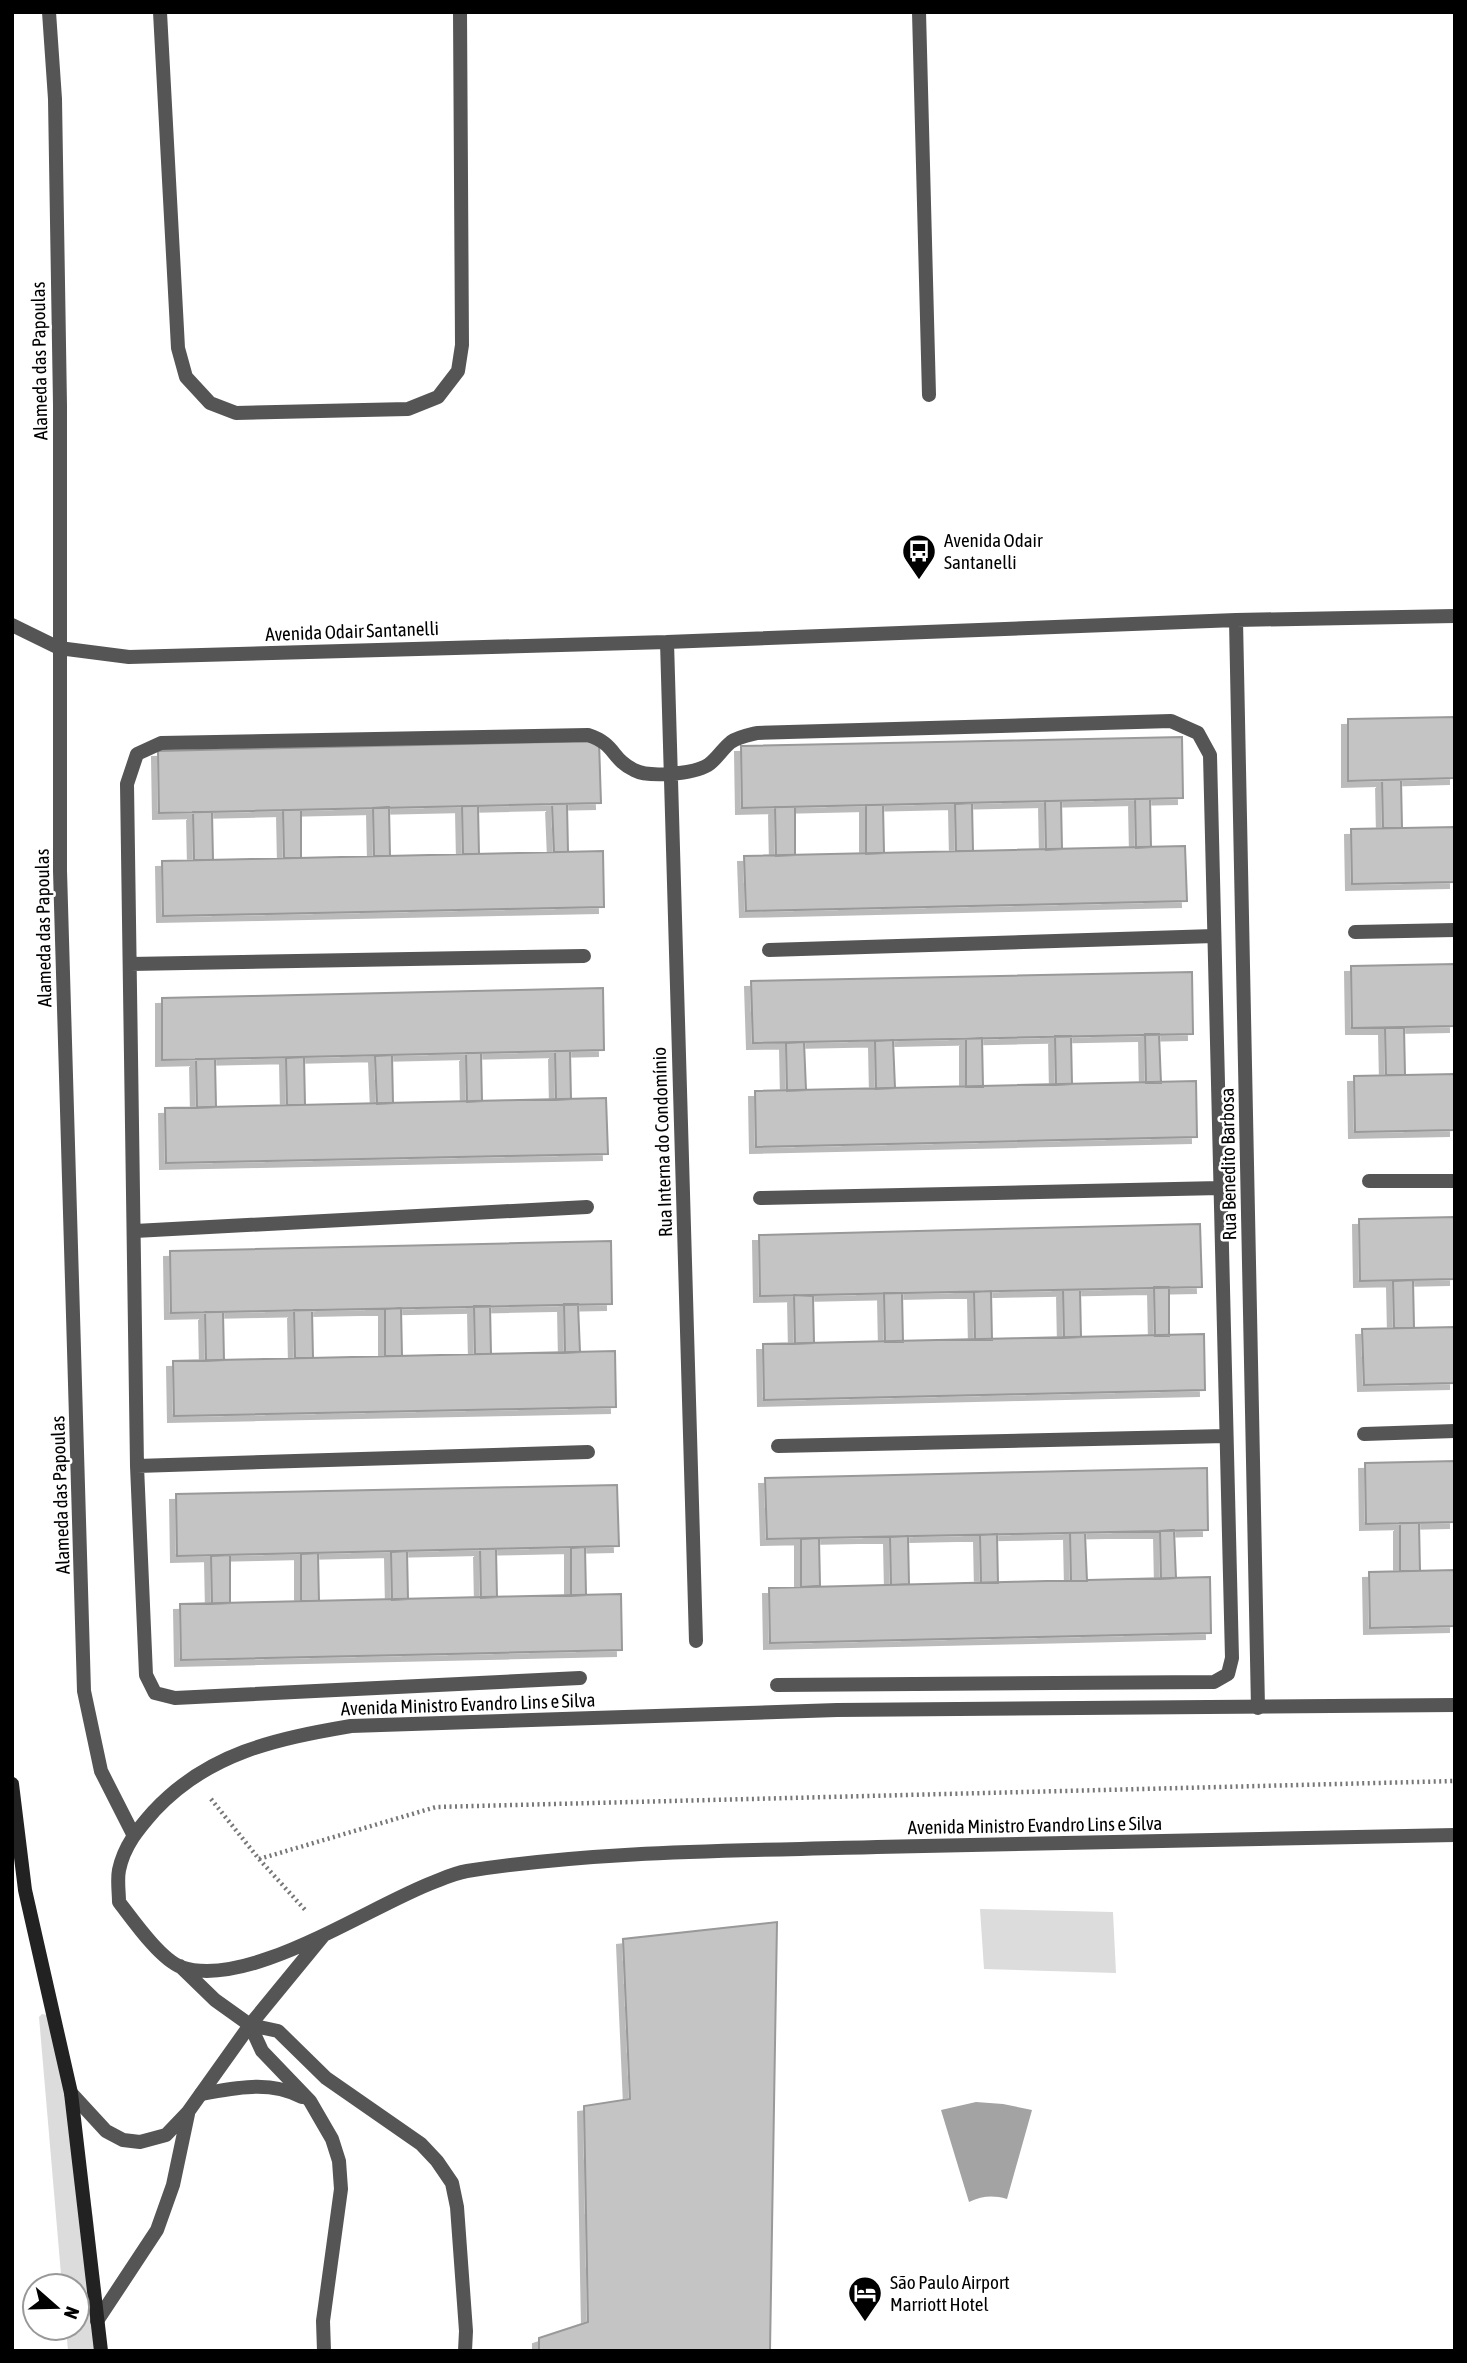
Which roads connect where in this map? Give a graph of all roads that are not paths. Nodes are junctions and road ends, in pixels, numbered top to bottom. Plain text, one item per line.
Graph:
1 (49, 12) edge
2 (160, 12) edge
3 (460, 12) edge
4 (919, 12) edge
5 (929, 395) dead end
6 (1455, 616) edge
7 (1236, 620) junction
8 (12, 625) edge
9 (667, 642) junction
10 (59, 648) junction
11 (670, 775) junction
12 (1455, 930) edge
13 (1355, 932) dead end
14 (1214, 936) junction
15 (769, 950) dead end
16 (584, 956) dead end
17 (130, 964) junction
18 (1368, 1181) dead end
19 (1455, 1181) edge
20 (1220, 1188) junction
21 (760, 1198) dead end
22 (587, 1207) dead end
23 (135, 1231) junction
24 (1455, 1431) edge
25 (1364, 1434) dead end
26 (1226, 1436) junction
27 (778, 1446) dead end
28 (588, 1452) dead end
29 (137, 1466) junction
30 (696, 1641) dead end
31 (580, 1678) dead end
32 (777, 1685) dead end
33 (1455, 1705) edge
34 (1258, 1708) junction
35 (12, 1784) edge
36 (133, 1834) junction
37 (1455, 1835) edge
38 (326, 1933) junction
39 (180, 1966) junction
40 (250, 2025) junction
41 (71, 2094) junction
42 (201, 2094) junction
43 (310, 2101) junction
44 (188, 2112) junction
45 (97, 2321) junction
46 (101, 2351) edge
47 (324, 2351) edge
48 (465, 2351) edge

1 - 10 street, Alameda das Papoulas
2 - 3 street
4 - 5 street
6 - 7 street, Avenida Odair Santanelli
7 - 9 street, Avenida Odair Santanelli
7 - 34 street, Rua Benedito Barbosa
8 - 10 street, Avenida Odair Santanelli
9 - 10 street, Avenida Odair Santanelli
9 - 11 street, Rua Interna do Condomínio
10 - 36 street, Alameda das Papoulas
11 - 14 street
11 - 17 street
11 - 30 street, Rua Interna do Condomínio
12 - 13 street
14 - 15 street
14 - 20 street
16 - 17 street
17 - 23 street
18 - 19 street
20 - 21 street
20 - 26 street
22 - 23 street
23 - 29 street
24 - 25 street
26 - 27 street
26 - 32 street
28 - 29 street
29 - 31 street
33 - 34 street, Avenida Ministro Evandro Lins e Silva
34 - 36 street, Avenida Ministro Evandro Lins e Silva
35 - 41 main road
36 - 39 street, Avenida Ministro Evandro Lins e Silva
37 - 38 street, Avenida Ministro Evandro Lins e Silva
38 - 39 street, Avenida Ministro Evandro Lins e Silva
38 - 40 street
39 - 40 street
40 - 42 street
40 - 43 street
40 - 48 street
41 - 44 street
41 - 45 main road
42 - 43 street
42 - 44 street
43 - 47 street
44 - 45 street
45 - 46 main road

